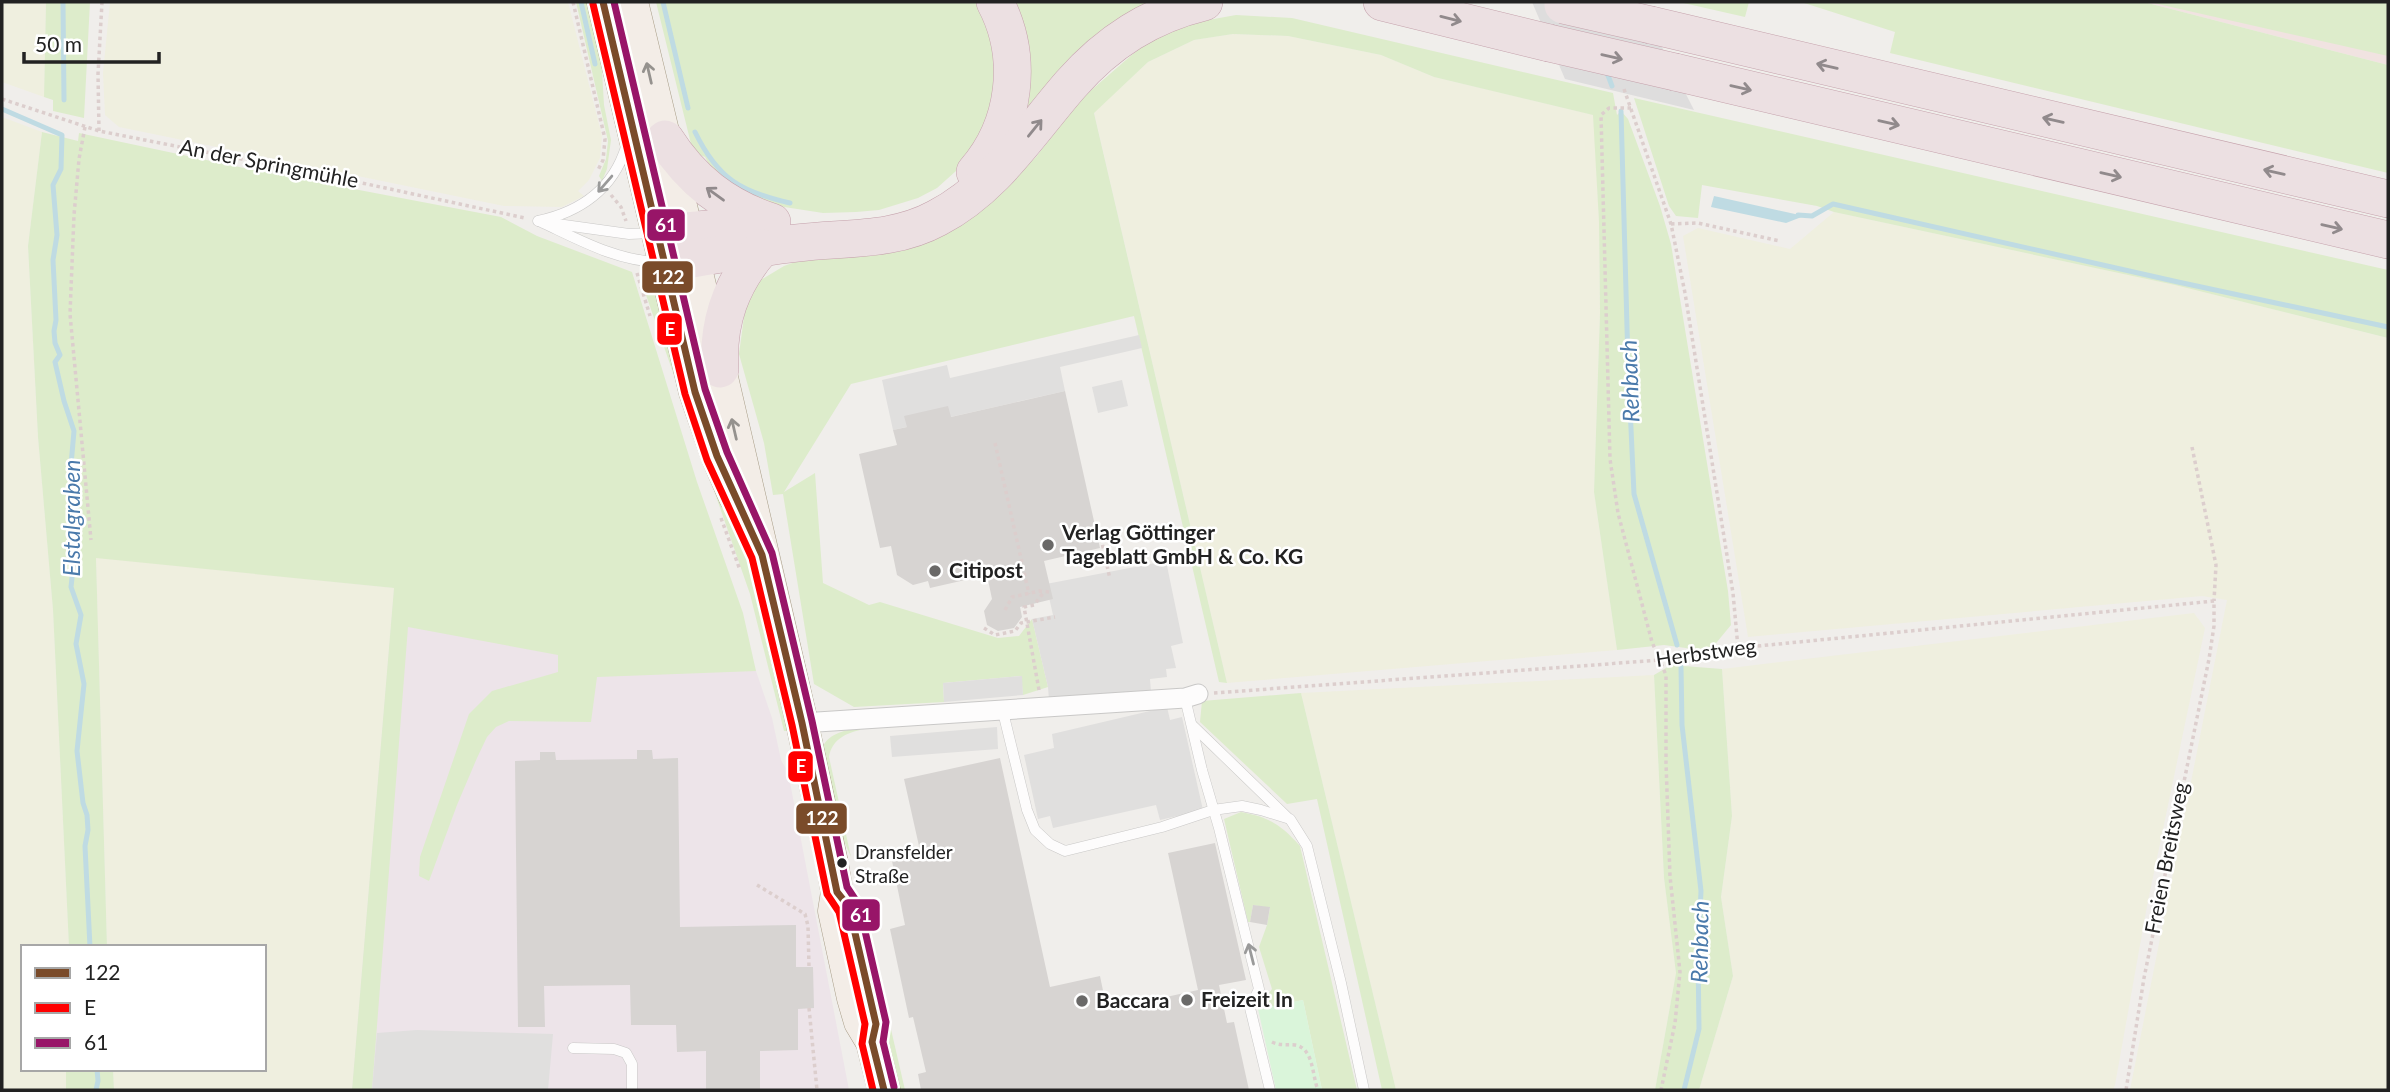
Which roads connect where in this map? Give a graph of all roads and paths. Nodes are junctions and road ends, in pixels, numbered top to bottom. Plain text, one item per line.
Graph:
1 (102, 2) edge
2 (573, 2) edge
3 (603, 2) edge
4 (632, 2) edge
5 (995, 2) edge
6 (1204, 2) edge
7 (1382, 2) edge
8 (1551, 2) edge
9 (1626, 94) dead end
10 (2, 99) edge
11 (1631, 108) junction
12 (632, 123) junction
13 (86, 126) junction
14 (99, 131) junction
15 (665, 139) junction
16 (595, 176) dead end
17 (2388, 199) edge
18 (538, 221) junction
19 (1671, 224) junction
20 (769, 236) junction
21 (2388, 240) edge
22 (1780, 241) dead end
23 (675, 246) junction
24 (639, 284) dead end
25 (652, 321) dead end
26 (720, 369) junction
27 (995, 443) dead end
28 (2192, 447) dead end
29 (721, 518) dead end
30 (1101, 538) dead end
31 (91, 540) dead end
32 (762, 555) junction
33 (1110, 579) dead end
34 (743, 581) dead end
35 (1044, 592) junction
36 (1049, 592) dead end
37 (1029, 594) junction
38 (2214, 601) junction
39 (1005, 610) dead end
40 (1055, 617) dead end
41 (1027, 622) junction
42 (984, 628) dead end
43 (1738, 648) junction
44 (1661, 660) junction
45 (1035, 669) dead end
46 (1192, 696) junction
47 (1002, 708) junction
48 (802, 723) junction
49 (1192, 725) junction
50 (1213, 810) junction
51 (1290, 819) junction
52 (757, 885) dead end
53 (809, 967) dead end
54 (809, 1008) dead end
55 (1269, 1040) dead end
56 (573, 1048) dead end
57 (632, 1090) edge
58 (817, 1090) edge
59 (884, 1090) edge
60 (1270, 1090) edge
61 (1318, 1090) edge
62 (1364, 1090) edge
63 (1661, 1090) edge
64 (2126, 1090) edge

1 - 14 path
2 - 16 path
3 - 12 main road
15 -> 4 main road
5 - 20 highway
20 -> 6 highway
7 -> 21 highway, bridge
17 -> 8 highway, bridge
9 - 11 path
10 - 13 path, An der Springmühle
11 - 19 path
11 - 44 path
12 -> 18 lane
12 - 23 main road
13 - 14 path, An der Springmühle
13 - 31 path
14 - 18 path, An der Springmühle
20 -> 15 highway
15 - 23 main road
18 - 23 lane
18 - 23 lane
19 - 22 path
19 - 43 path
20 - 23 highway
20 - 26 highway
23 - 26 main road
23 - 32 main road
24 - 25 path
32 -> 26 main road
27 - 37 path
28 - 38 path
29 - 34 path
30 - 33 path
32 - 48 main road
35 - 36 path
35 - 37 path
35 - 41 path
37 - 39 path
38 - 43 path, Herbstweg
38 - 64 path, Freien Breitsweg
40 - 41 path
41 - 42 path
41 - 45 path
43 - 44 path, Herbstweg
44 - 46 path, Herbstweg
44 - 63 path
46 - 47 street
46 - 49 lane
47 - 48 street
47 - 50 lane
48 - 59 main road
49 - 50 lane
49 - 51 lane
50 - 51 lane
60 -> 50 lane
51 - 62 lane
52 - 53 path
54 - 58 path
55 - 61 path
56 - 57 lane

